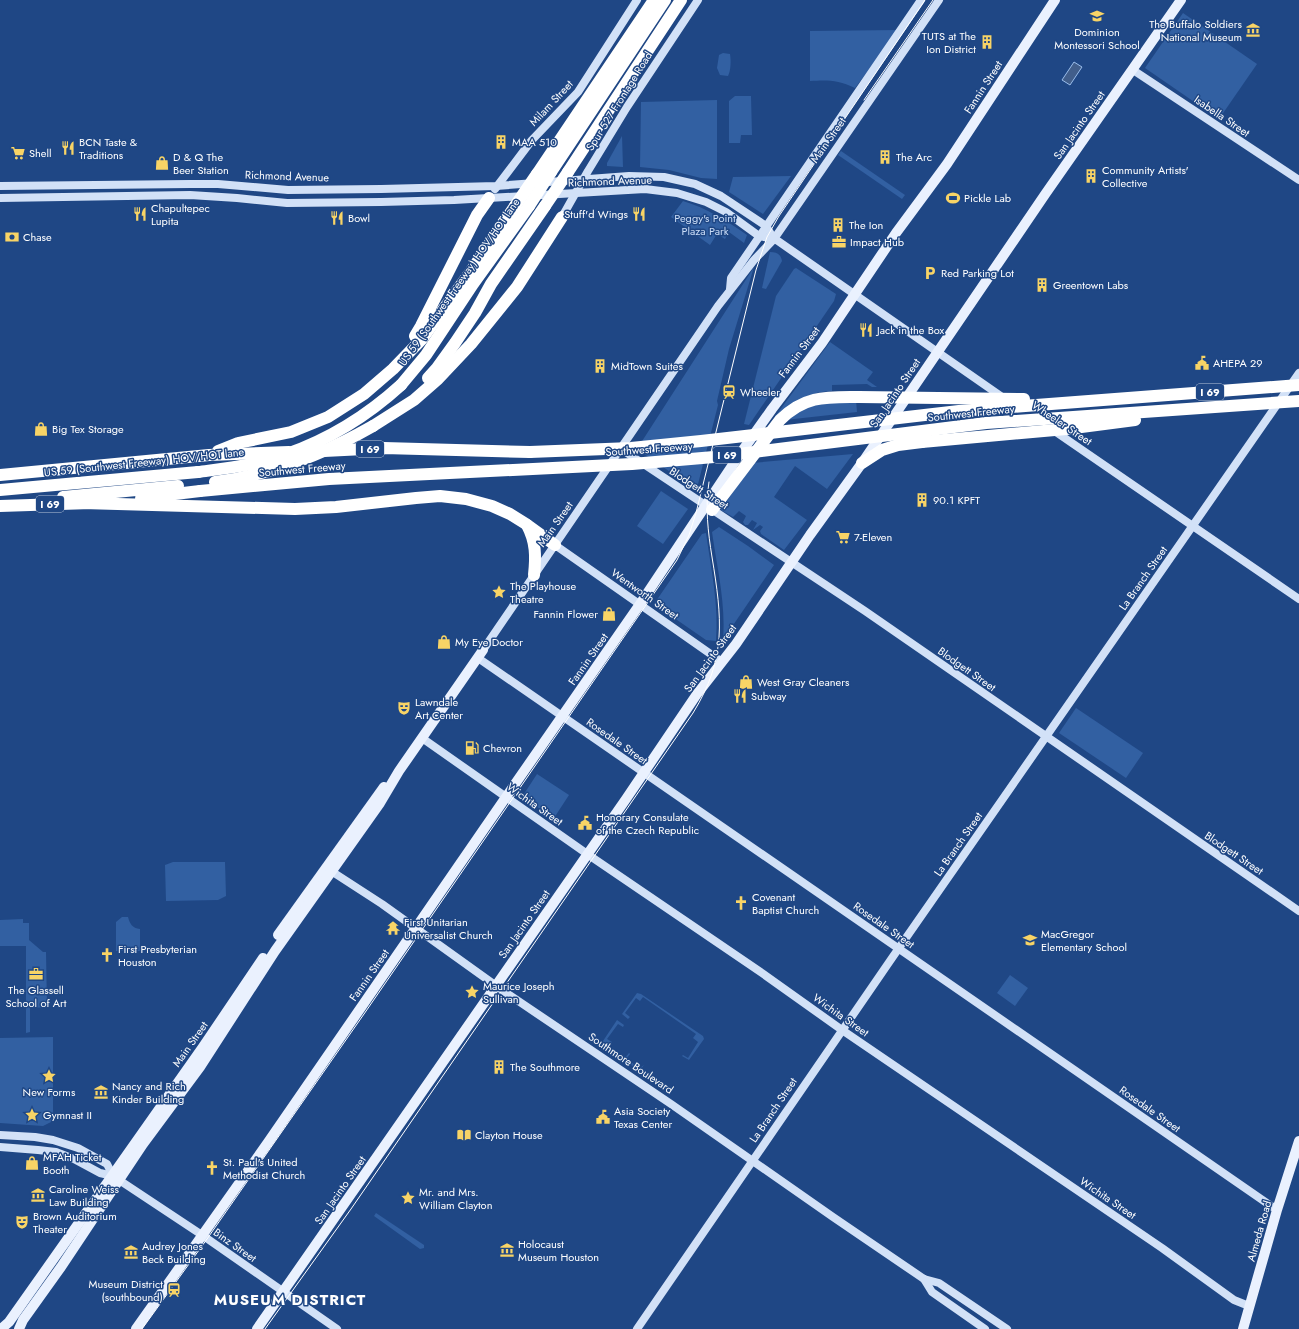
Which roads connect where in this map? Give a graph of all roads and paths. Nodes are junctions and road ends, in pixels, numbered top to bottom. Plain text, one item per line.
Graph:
1 (638, 0) edge
2 (654, 0) edge
3 (665, 0) edge
4 (668, 0) edge
5 (682, 0) edge
6 (698, 0) edge
7 (921, 0) edge
8 (939, 0) edge
9 (1055, 0) edge
10 (1181, 0) edge
11 (632, 50) junction
12 (1133, 70) junction
13 (583, 179) junction
14 (1299, 180) edge
15 (0, 186) edge
16 (496, 186) junction
17 (576, 193) junction
18 (0, 198) edge
19 (488, 198) junction
20 (562, 217) joint
21 (766, 226) junction
22 (759, 236) junction
23 (774, 239) junction
24 (730, 289) junction
25 (854, 294) junction
26 (475, 313) junction
27 (938, 351) junction
28 (393, 369) junction
29 (1299, 373) edge
30 (401, 385) junction
31 (1299, 385) edge
32 (413, 398) junction
33 (1122, 398) junction
34 (1299, 401) edge
35 (1252, 405) junction
36 (621, 449) junction
37 (209, 455) junction
38 (862, 462) junction
39 (0, 475) edge
40 (199, 482) junction
41 (0, 490) edge
42 (83, 503) junction
43 (17, 505) junction
44 (0, 506) edge
45 (709, 508) junction
46 (526, 524) junction
47 (1193, 526) junction
48 (554, 545) junction
49 (792, 562) junction
50 (534, 575) junction
51 (1299, 599) edge
52 (640, 604) junction
53 (480, 654) junction
54 (722, 662) junction
55 (563, 716) junction
56 (1046, 736) junction
57 (422, 738) junction
58 (644, 772) junction
59 (506, 797) junction
60 (588, 854) junction
61 (329, 870) junction
62 (1299, 911) edge
63 (415, 929) junction
64 (898, 949) junction
65 (496, 985) junction
66 (842, 1030) junction
67 (0, 1135) edge
68 (1299, 1141) edge
69 (0, 1147) edge
70 (752, 1161) junction
71 (116, 1178) junction
72 (1277, 1210) junction
73 (202, 1235) junction
74 (924, 1279) junction
75 (284, 1292) junction
76 (1250, 1306) junction
77 (1, 1329) edge
78 (19, 1329) edge
79 (136, 1329) edge
80 (257, 1329) edge
81 (337, 1329) edge
82 (637, 1329) edge
83 (985, 1329) edge
84 (1007, 1329) edge
85 (1242, 1329) edge

1 - 16 main road, Milam Street
2 - 28 highway, bridge
3 - 11 highway, US 59 (Southwest Freeway) HOV/HOT lane
4 - 11 highway
5 - 26 highway, bridge
6 - 13 main road, Spur 527 Frontage Road
7 - 21 main road, Main Street
8 - 23 main road, Main Street
9 - 25 main road, Fannin Street
10 - 12 main road, San Jacinto Street
11 - 30 highway, US 59 (Southwest Freeway) HOV/HOT lane, bridge
12 - 14 main road, Isabella Street
12 - 27 main road, San Jacinto Street
13 - 16 main road, Richmond Avenue
13 - 17 main road, Spur 527 Frontage Road
13 - 21 main road, Richmond Avenue
15 - 16 main road, Richmond Avenue
16 - 19 main road, Milam Street
17 - 19 main road, Richmond Avenue
17 - 20 main road, Spur 527 Frontage Road
17 - 22 main road, Richmond Avenue
18 - 19 main road, Richmond Avenue
19 - 28 highway
20 - 32 highway
21 - 22 main road, Main Street
21 - 23 main road, Richmond Avenue
22 - 23 main road, Richmond Avenue
22 - 24 main road, Main Street
23 - 24 main road, Main Street
23 - 25 main road, Wheeler Street
24 - 36 main road, Main Street
25 - 27 main road, Wheeler Street
25 - 45 main road, Fannin Street
26 - 30 highway
26 - 32 highway
27 - 38 main road, San Jacinto Street
27 - 47 main road, Wheeler Street
28 - 37 highway
29 - 47 main road, La Branch Street
30 - 40 highway, US 59 (Southwest Freeway) HOV/HOT lane, bridge
31 - 33 highway, Southwest Freeway / I 69, bridge
32 - 40 highway, bridge
33 - 37 highway, Southwest Freeway / I 69, bridge
33 - 45 highway, bridge
34 - 35 highway, Southwest Freeway / I 69, bridge
35 - 38 highway, bridge
35 - 40 highway, Southwest Freeway / I 69, bridge
36 - 45 main road, Blodgett Street
36 - 48 main road, Main Street
37 - 39 highway, Southwest Freeway / I 69
38 - 49 main road, San Jacinto Street
40 - 41 highway, US 59 (Southwest Freeway) HOV/HOT lane
40 - 42 highway, Southwest Freeway / I 69
40 - 43 highway
42 - 43 highway, Southwest Freeway / I 69
42 - 46 highway
43 - 44 highway, Southwest Freeway / I 69
45 - 49 main road, Blodgett Street
45 - 52 main road, Fannin Street
46 - 48 highway
46 - 50 highway
47 - 51 main road, Wheeler Street
47 - 56 main road, La Branch Street
48 - 50 main road, Main Street
48 - 52 main road, Wentworth Street
49 - 54 main road, San Jacinto Street
49 - 56 main road, Blodgett Street
50 - 53 main road, Main Street
52 - 54 main road, Wentworth Street
52 - 55 main road, Fannin Street
53 - 55 main road, Rosedale Street
53 - 57 main road, Main Street
54 - 58 main road, San Jacinto Street
55 - 58 main road, Rosedale Street
55 - 59 main road, Fannin Street
56 - 62 main road, Blodgett Street
56 - 64 main road, La Branch Street
57 - 59 main road, Wichita Street
57 - 61 main road, Main Street
58 - 60 main road, San Jacinto Street
58 - 64 main road, Rosedale Street
59 - 60 main road, Wichita Street
59 - 63 main road, Fannin Street
60 - 65 main road, San Jacinto Street
60 - 66 main road, Wichita Street
61 - 63 main road, Southmore Boulevard
61 - 71 main road, Main Street
63 - 65 main road, Southmore Boulevard
63 - 73 main road, Fannin Street
64 - 66 main road, La Branch Street
64 - 72 main road, Rosedale Street
65 - 70 main road, Southmore Boulevard
65 - 75 main road, San Jacinto Street
66 - 70 main road, La Branch Street
66 - 76 main road, Wichita Street
67 - 71 main road
68 - 72 main road, Almeda Road
69 - 71 main road
70 - 74 main road, Southmore Boulevard
70 - 82 main road, La Branch Street
71 - 73 main road, Binz Street
71 - 77 main road, Main Street
71 - 78 main road, Main Street
72 - 76 main road, Almeda Road
73 - 75 main road, Binz Street
73 - 79 main road, Fannin Street
74 - 83 main road, Southmore Boulevard
74 - 84 main road, Southmore Boulevard
75 - 80 main road, San Jacinto Street
75 - 81 main road, Binz Street
76 - 85 main road, Almeda Road

